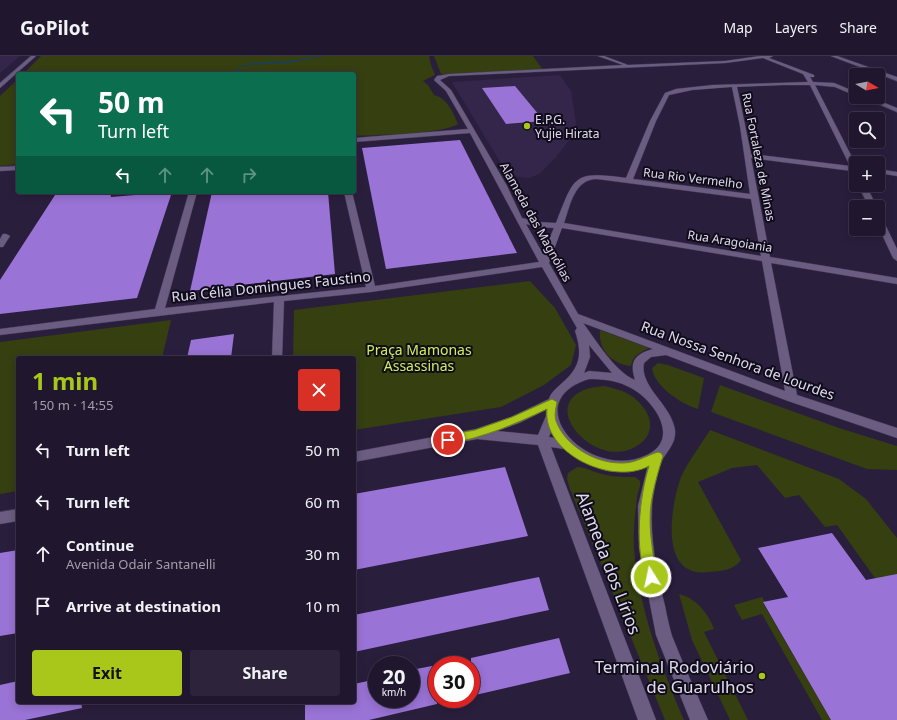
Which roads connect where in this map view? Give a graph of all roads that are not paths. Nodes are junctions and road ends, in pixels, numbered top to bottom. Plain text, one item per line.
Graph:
1 (34, 56) edge
2 (600, 56) edge
3 (770, 56) edge
4 (833, 56) edge
5 (762, 57) edge
6 (630, 68) junction
7 (805, 74) junction
8 (897, 79) edge
9 (812, 83) junction
10 (0, 86) edge
11 (734, 86) junction
12 (838, 86) junction
13 (849, 91) edge
14 (882, 104) edge
15 (897, 110) edge
16 (472, 131) junction
17 (356, 140) edge
18 (748, 156) junction
19 (849, 158) edge
20 (16, 168) edge
21 (0, 169) edge
22 (849, 169) edge
23 (885, 173) edge
24 (897, 174) edge
25 (628, 180) junction
26 (192, 194) edge
27 (348, 194) edge
28 (754, 197) junction
29 (519, 219) junction
30 (559, 225) junction
31 (885, 233) edge
32 (6, 236) dead end
33 (0, 245) edge
34 (897, 258) edge
35 (766, 259) junction
36 (544, 264) junction
37 (897, 281) edge
38 (371, 289) junction
39 (279, 299) junction
40 (159, 312) junction
41 (577, 320) junction
42 (0, 332) edge
43 (669, 351) junction
44 (277, 356) edge
45 (573, 380) junction
46 (626, 380) junction
47 (646, 391) junction
48 (792, 398) junction
49 (552, 402) junction
50 (550, 419) junction
51 (895, 432) edge
52 (476, 434) junction
53 (542, 440) junction
54 (565, 444) junction
55 (658, 456) junction
56 (356, 457) edge
57 (16, 515) edge
58 (0, 518) edge
59 (647, 720) edge
60 (699, 720) edge

1 - 10 street
2 - 6 street
3 - 5 street
4 - 8 street
5 - 6 street
5 - 7 street
6 - 16 street, Alameda das Magnólias
7 - 9 street
7 - 12 street
9 - 11 street
9 - 12 street
9 - 19 street
11 - 18 street, Rua Fortaleza de Minas
11 - 25 street
12 - 13 street
14 - 15 street
16 - 17 street
16 - 29 street, Alameda das Magnólias
18 - 22 street
18 - 28 street, Rua Fortaleza de Minas
20 - 21 street
23 - 24 street
25 - 28 street, Rua Rio Vermelho
25 - 30 street, Rua Rio Vermelho
26 - 40 street
27 - 38 street
28 - 35 street, Rua Fortaleza de Minas
29 - 30 street, Rua Aragoiania
29 - 36 street, Alameda das Magnólias
30 - 35 street, Rua Aragoiania
30 - 36 street, Rua Rio Vermelho
31 - 34 street
32 - 33 street
35 - 37 street, Rua Aragoiania
35 - 48 street, Rua Fortaleza de Minas
36 - 38 street, Rua Célia Domingues Faustino
36 - 41 street, Alameda das Magnólias
38 - 39 street, Rua Célia Domingues Faustino
39 - 40 street, Rua Célia Domingues Faustino
39 - 44 street
40 - 42 street, Rua Célia Domingues Faustino
41 - 43 street, Rua Nossa Senhora de Lourdes
41 - 45 street
41 - 46 street
43 - 47 street
43 - 48 street, Rua Nossa Senhora de Lourdes
45 - 46 street
45 - 49 street
46 - 47 street
47 - 55 street
48 - 51 street, Rua Nossa Senhora de Lourdes
49 - 50 street
49 - 52 street
50 - 53 street
50 - 54 street
52 - 53 street
52 - 56 street
53 - 54 street
53 - 59 street, Alameda dos Lírios
54 - 55 street
55 - 60 street, Alameda dos Lírios
57 - 58 street

